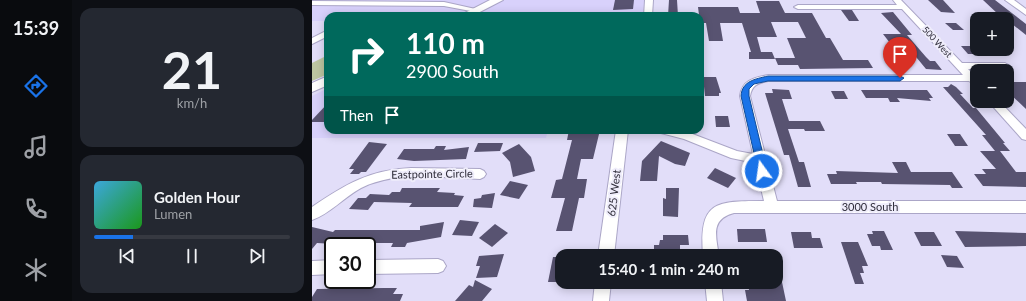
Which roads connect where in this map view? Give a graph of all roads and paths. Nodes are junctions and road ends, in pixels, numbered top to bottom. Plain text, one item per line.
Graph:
1 (498, 0) edge
2 (649, 0) edge
3 (897, 0) edge
4 (1009, 0) edge
5 (382, 2) edge
6 (312, 3) edge
7 (798, 7) dead end
8 (904, 7) junction
9 (476, 10) junction
10 (472, 12) edge
11 (648, 12) edge
12 (1026, 13) edge
13 (324, 35) edge
14 (312, 40) edge
15 (960, 66) junction
16 (970, 66) edge
17 (970, 77) edge
18 (970, 81) edge
19 (324, 82) edge
20 (312, 88) edge
21 (1000, 108) edge
22 (621, 134) edge
23 (682, 134) edge
24 (1026, 136) edge
25 (759, 159) junction
26 (480, 174) dead end
27 (772, 207) junction
28 (1026, 207) edge
29 (312, 214) edge
30 (607, 249) edge
31 (711, 249) edge
32 (438, 266) dead end
33 (324, 267) edge
34 (376, 267) edge
35 (312, 268) edge
36 (602, 289) edge
37 (714, 289) edge
38 (600, 301) edge
39 (715, 301) edge

1 - 9 main road
2 - 11 street
3 - 8 street, 500 West
4 - 12 street
5 - 6 street
5 - 9 street
7 - 8 street
8 - 15 street, 500 West
9 - 10 main road
13 - 14 street
15 - 16 street
15 - 17 street, 500 West
18 - 25 street
19 - 20 main road
21 - 24 street
22 - 30 street, 625 West
23 - 25 street
25 - 27 street
26 - 29 street, Eastpointe Circle
27 - 28 street, 3000 South
27 - 31 street, 3000 South
32 - 34 street
33 - 35 street
36 - 38 street
37 - 39 street

